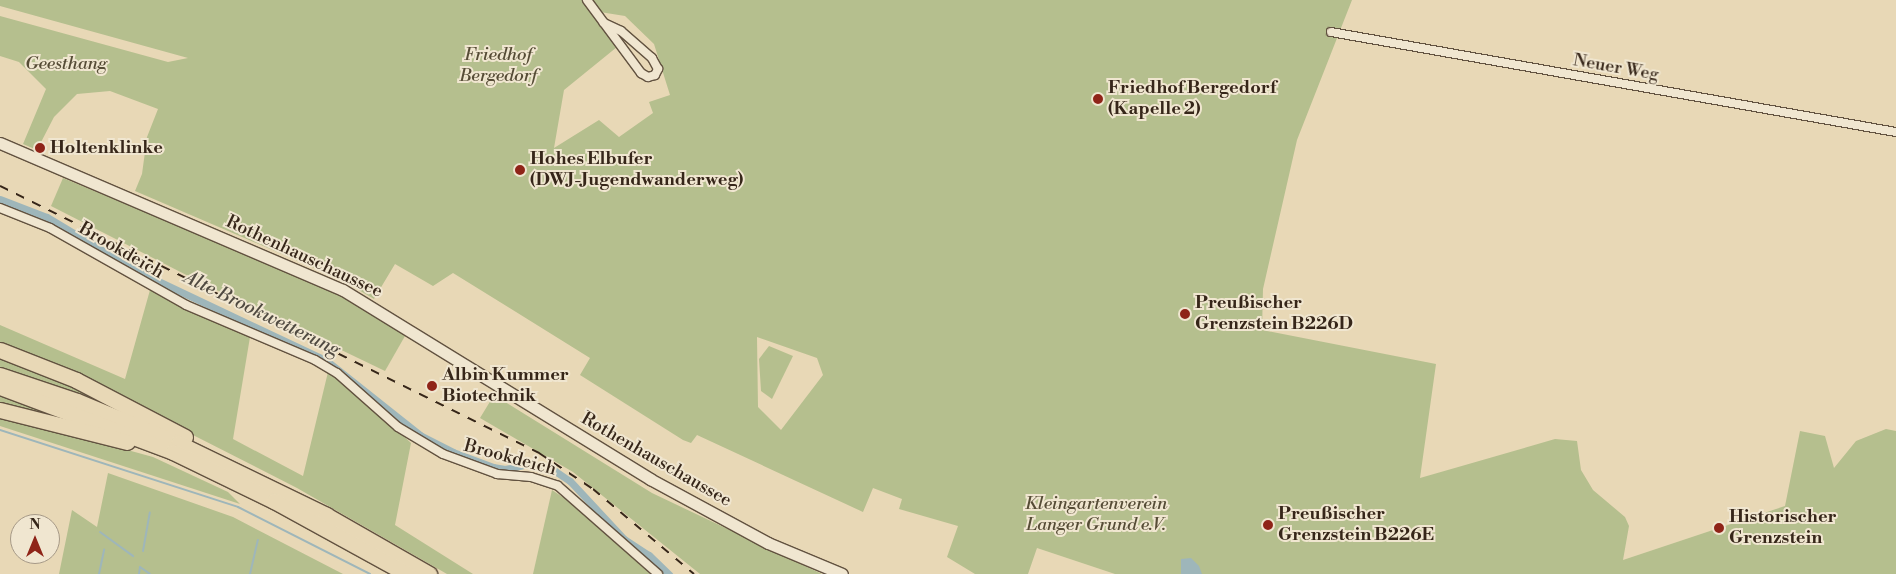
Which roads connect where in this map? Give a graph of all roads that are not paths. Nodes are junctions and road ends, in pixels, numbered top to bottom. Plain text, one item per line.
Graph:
1 (587, 0) edge
2 (604, 23) junction
3 (1331, 32) dead end
4 (1896, 132) edge
5 (0, 143) edge
6 (0, 208) edge
7 (0, 350) edge
8 (0, 375) edge
9 (0, 387) edge
10 (0, 410) edge
11 (173, 452) junction
12 (210, 457) junction
13 (407, 574) edge
14 (429, 574) edge
15 (658, 574) edge
16 (842, 574) edge

1 - 2 street
2 - 2 street
3 - 4 street, Neuer Weg
5 - 16 main road, Rothenhauschaussee
6 - 15 street, Brookdeich
7 - 12 highway
8 - 12 highway
9 - 11 highway
10 - 11 highway
11 - 13 highway
12 - 14 highway

